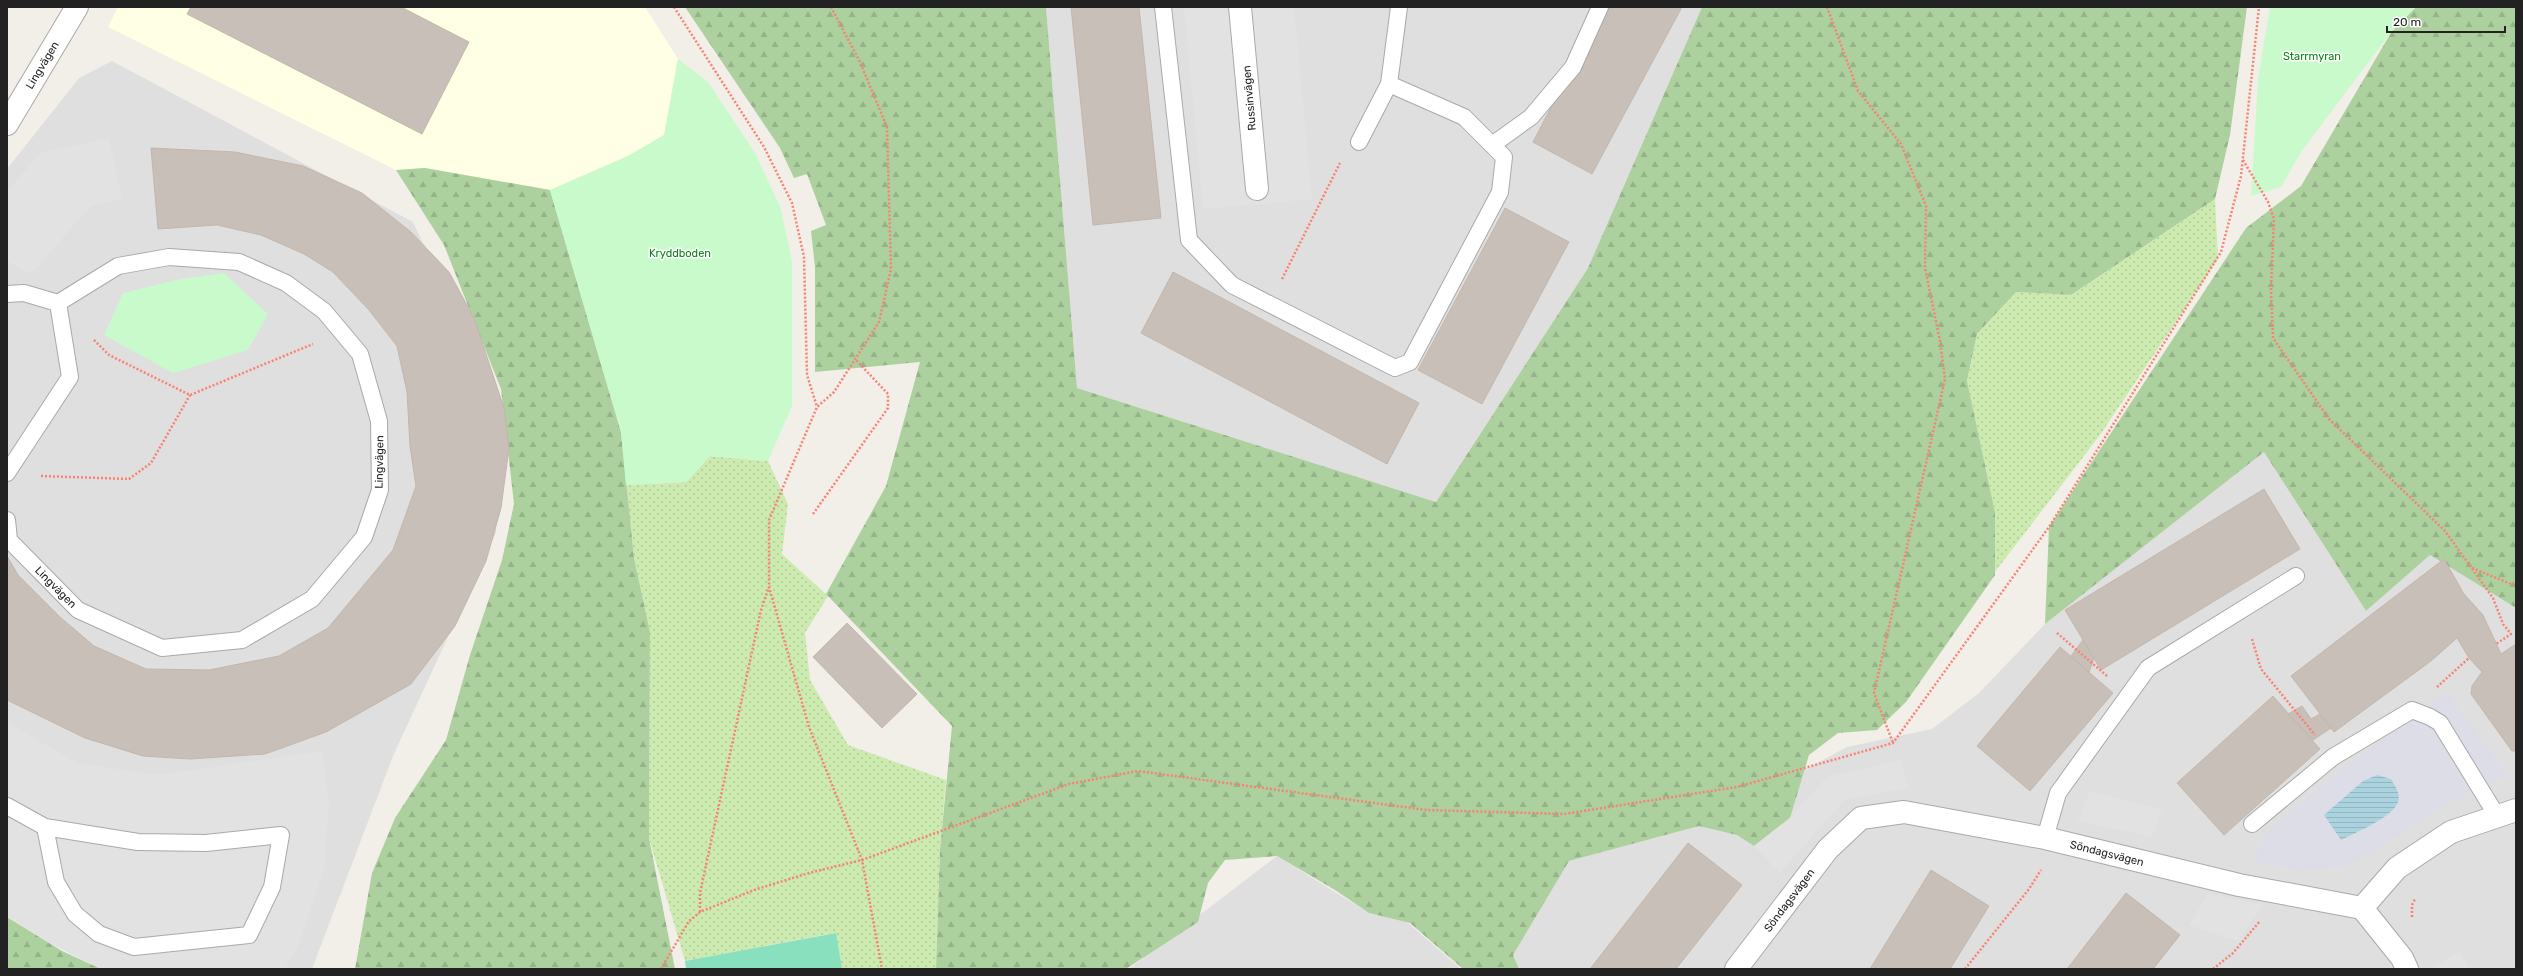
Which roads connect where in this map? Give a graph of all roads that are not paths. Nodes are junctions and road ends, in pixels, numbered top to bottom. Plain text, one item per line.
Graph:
1 (77, 7) edge
2 (1163, 7) edge
3 (1240, 7) edge
4 (1399, 7) edge
5 (1600, 7) edge
6 (1389, 84) junction
7 (7, 124) edge
8 (1359, 142) road end
9 (1492, 145) junction
10 (1257, 189) dead end
11 (7, 294) edge
12 (58, 303) junction
13 (7, 473) edge
14 (7, 520) edge
15 (2296, 576) dead end
16 (7, 806) edge
17 (2506, 813) edge
18 (2252, 824) dead end
19 (45, 827) junction
20 (2045, 838) junction
21 (2362, 908) junction
22 (1736, 969) edge
23 (2407, 969) edge

1 - 7 street, Lingvägen
2 - 9 lane
3 - 10 street, Russinvägen
4 - 6 lane
5 - 9 lane
6 - 8 lane
6 - 9 lane
11 - 12 lane
12 - 13 lane
12 - 14 lane, Lingvägen
15 - 20 lane
16 - 19 lane
17 - 18 lane
17 - 21 street
19 - 19 lane
20 - 21 street, Söndagsvägen
20 - 22 street, Söndagsvägen
21 - 23 street

